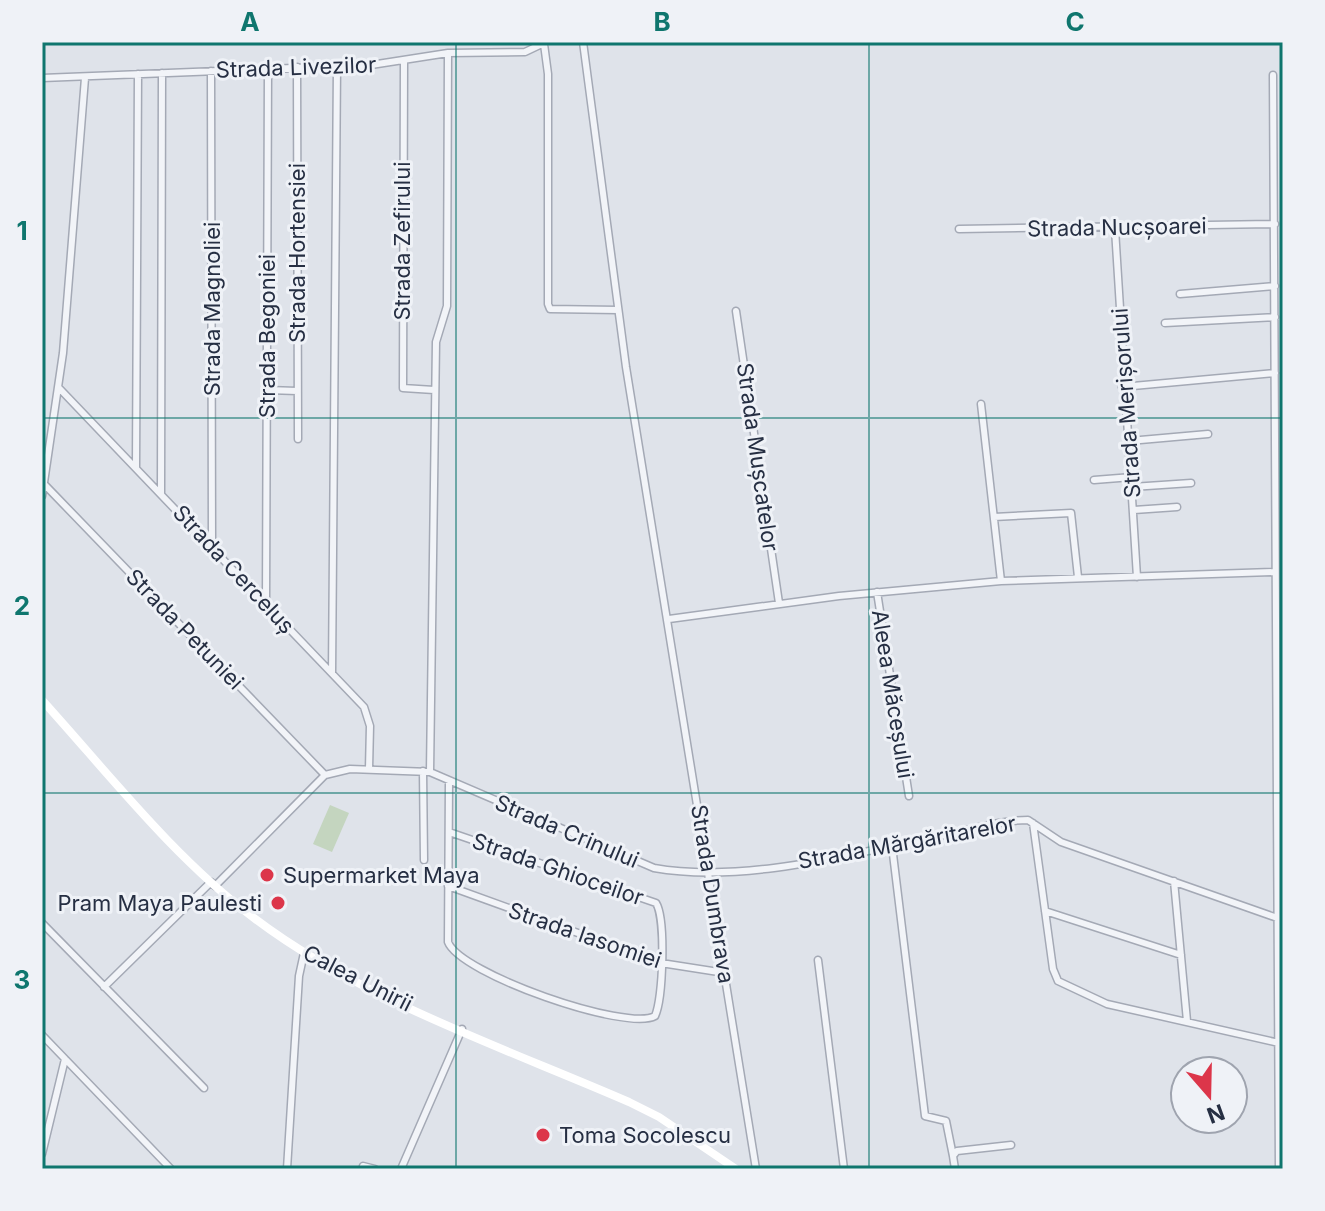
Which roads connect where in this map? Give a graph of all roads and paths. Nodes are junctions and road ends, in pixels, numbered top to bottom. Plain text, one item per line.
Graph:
1 (583, 42) edge
2 (545, 43) edge
3 (448, 53) junction
4 (404, 61) junction
5 (337, 66) junction
6 (297, 67) junction
7 (268, 68) junction
8 (211, 71) junction
9 (162, 73) junction
10 (138, 74) junction
11 (1273, 75) dead end
12 (42, 78) edge
13 (85, 78) junction
14 (1274, 166) junction
15 (1283, 169) edge
16 (1275, 224) junction
17 (959, 229) dead end
18 (1115, 229) junction
19 (1279, 268) edge
20 (1275, 286) junction
21 (1180, 294) dead end
22 (618, 310) junction
23 (736, 311) dead end
24 (1275, 317) junction
25 (1165, 323) dead end
26 (1279, 336) edge
27 (1275, 373) junction
28 (1122, 387) junction
29 (59, 388) junction
30 (268, 390) junction
31 (434, 390) junction
32 (1279, 390) edge
33 (297, 391) junction
34 (981, 404) dead end
35 (1208, 434) dead end
36 (298, 439) dead end
37 (1129, 441) junction
38 (136, 467) junction
39 (1132, 477) junction
40 (1094, 480) dead end
41 (1191, 483) dead end
42 (44, 484) edge
43 (1132, 487) junction
44 (161, 493) junction
45 (42, 496) edge
46 (1177, 507) dead end
47 (1274, 509) junction
48 (1134, 510) junction
49 (1283, 512) edge
50 (994, 517) junction
51 (212, 547) junction
52 (1274, 572) junction
53 (1078, 577) junction
54 (1137, 577) junction
55 (1001, 581) junction
56 (877, 592) junction
57 (266, 603) junction
58 (779, 603) junction
59 (1275, 618) junction
60 (669, 619) junction
61 (1283, 621) edge
62 (332, 673) junction
63 (42, 700) edge
64 (1279, 755) edge
65 (369, 769) junction
66 (426, 772) junction
67 (325, 775) junction
68 (449, 781) junction
69 (909, 796) dead end
70 (1033, 823) junction
71 (1280, 831) edge
72 (449, 832) junction
73 (892, 846) junction
74 (424, 860) dead end
75 (709, 872) junction
76 (1174, 881) junction
77 (213, 884) junction
78 (448, 886) junction
79 (1045, 911) junction
80 (1280, 919) edge
81 (42, 923) edge
82 (304, 953) junction
83 (1181, 955) junction
84 (818, 960) dead end
85 (661, 963) junction
86 (725, 973) junction
87 (104, 987) junction
88 (1280, 1004) edge
89 (1187, 1021) junction
90 (462, 1029) junction
91 (43, 1038) edge
92 (1279, 1043) junction
93 (65, 1059) junction
94 (204, 1088) dead end
95 (1281, 1132) edge
96 (1011, 1145) dead end
97 (42, 1154) edge
98 (953, 1156) junction
99 (363, 1166) dead end
100 (171, 1169) edge
101 (287, 1169) edge
102 (375, 1169) edge
103 (401, 1169) edge
104 (736, 1169) edge
105 (756, 1169) edge
106 (844, 1169) edge
107 (955, 1169) edge
108 (1279, 1169) edge

1 - 22 street, Strada Dumbrava
2 - 3 street, Strada Livezilor
2 - 22 street
3 - 4 street, Strada Livezilor
3 - 31 street
4 - 5 street, Strada Livezilor
4 - 31 street, Strada Zefirului
5 - 6 street, Strada Livezilor
5 - 62 street
6 - 7 street, Strada Livezilor
6 - 33 street, Strada Hortensiei
7 - 8 street, Strada Livezilor
7 - 30 street, Strada Begoniei
8 - 9 street, Strada Livezilor
8 - 51 street, Strada Magnoliei
9 - 10 street, Strada Livezilor
9 - 44 street
10 - 13 street, Strada Livezilor
10 - 38 street
11 - 14 street
12 - 13 street, Strada Livezilor
13 - 29 street
14 - 15 street
14 - 16 street
16 - 18 street, Strada Nucșoarei
16 - 19 street
17 - 18 street, Strada Nucșoarei
18 - 28 street, Strada Merișorului
19 - 20 street
20 - 21 street
20 - 24 street
22 - 60 street, Strada Dumbrava
23 - 58 street, Strada Mușcatelor
24 - 25 street
24 - 26 street
26 - 27 street
27 - 28 street
27 - 32 street
28 - 37 street, Strada Merișorului
29 - 38 street, Strada Cerceluș
29 - 42 street
30 - 33 street
30 - 57 street, Strada Begoniei
31 - 66 street
32 - 47 street
33 - 36 street, Strada Hortensiei
34 - 50 street
35 - 37 street
37 - 39 street, Strada Merișorului
38 - 44 street, Strada Cerceluș
39 - 40 street
39 - 43 street, Strada Merișorului
41 - 43 street
42 - 45 street
42 - 67 street, Strada Petuniei
43 - 48 street, Strada Merișorului
44 - 51 street, Strada Cerceluș
46 - 48 street
47 - 49 street
47 - 52 street
48 - 54 street, Strada Merișorului
50 - 53 street
50 - 55 street
51 - 57 street, Strada Cerceluș
52 - 54 street
52 - 59 street
53 - 54 street
53 - 55 street
55 - 56 street
56 - 58 street
56 - 69 street, Aleea Măceșului
57 - 62 street, Strada Cerceluș
58 - 60 street
59 - 61 street
59 - 64 street
60 - 75 street, Strada Dumbrava
62 - 65 street, Strada Cerceluș
63 - 77 main road, Calea Unirii
64 - 71 street
65 - 66 street
65 - 67 street
66 - 68 street, Strada Crinului
66 - 74 street
67 - 77 street
68 - 72 street
68 - 75 street, Strada Crinului
70 - 73 street, Strada Mărgăritarelor
70 - 76 street, Strada Mărgăritarelor
70 - 79 street
71 - 80 street
72 - 78 street
72 - 85 street, Strada Ghioceilor
73 - 75 street, Strada Mărgăritarelor
73 - 98 street
75 - 86 street, Strada Dumbrava
76 - 80 street, Strada Mărgăritarelor
76 - 83 street
77 - 82 main road, Calea Unirii
77 - 87 street
78 - 85 street, Strada Iasomiei
78 - 85 street
79 - 83 street
79 - 89 street
80 - 88 street
81 - 87 street
82 - 90 main road, Calea Unirii
82 - 101 street
83 - 89 street
84 - 106 street
85 - 86 street, Strada Iasomiei
86 - 105 street, Strada Dumbrava
87 - 94 street
88 - 92 street
89 - 92 street
90 - 103 street
90 - 104 main road, Calea Unirii
91 - 93 street
92 - 95 street
93 - 97 street
93 - 100 street
95 - 108 street
96 - 98 street
98 - 107 street
99 - 102 street

